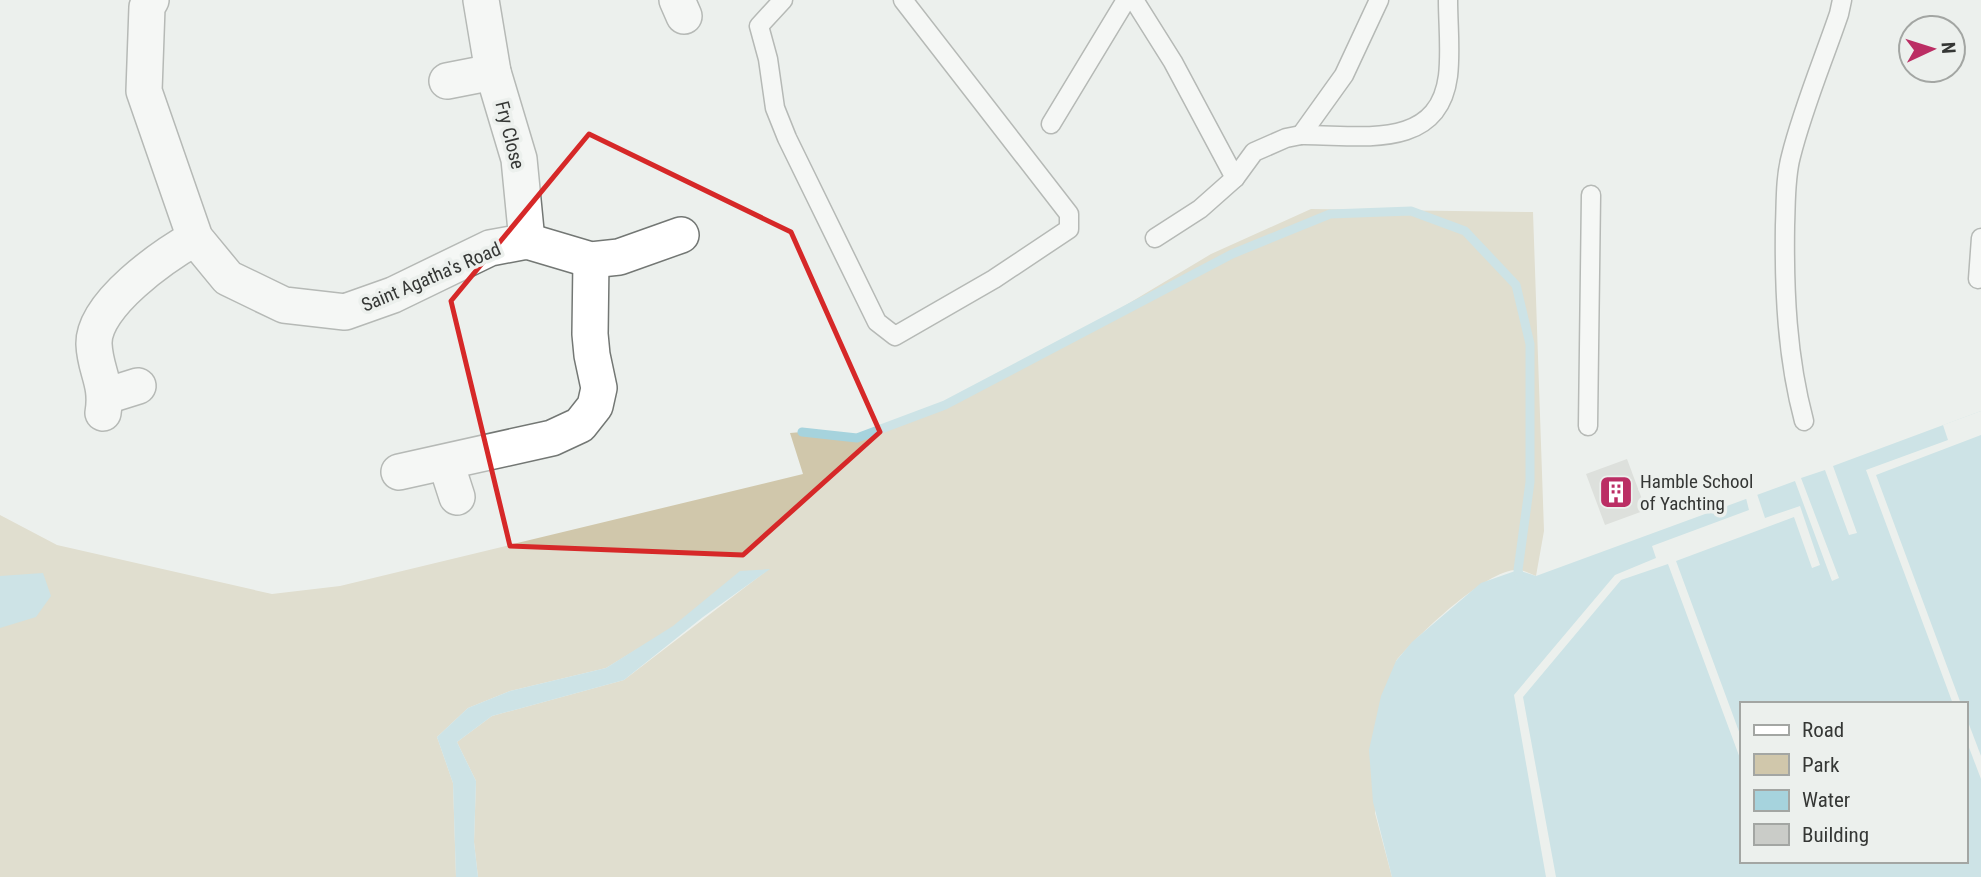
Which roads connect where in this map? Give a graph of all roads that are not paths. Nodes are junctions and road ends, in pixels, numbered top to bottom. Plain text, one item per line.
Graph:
1 (151, 0) edge
2 (481, 0) edge
3 (783, 0) edge
4 (902, 0) edge
5 (1126, 0) edge
6 (1134, 0) edge
7 (1379, 0) edge
8 (1448, 0) edge
9 (1842, 0) edge
10 (493, 72) junction
11 (447, 80) dead end
12 (1051, 124) dead end
13 (1301, 135) junction
14 (1235, 178) junction
15 (1591, 195) dead end
16 (681, 235) dead end
17 (195, 237) junction
18 (1155, 238) dead end
19 (1981, 238) edge
20 (527, 241) junction
21 (591, 260) junction
22 (1978, 279) dead end
23 (116, 398) dead end
24 (1804, 421) dead end
25 (1587, 426) dead end
26 (446, 463) junction
27 (399, 472) dead end
28 (457, 497) dead end

1 - 17 street, Saint Agatha's Road
2 - 10 street, Fry Close
3 - 4 lane
5 - 12 lane
6 - 14 lane
7 - 13 lane
8 - 13 lane
9 - 24 lane
10 - 11 street
10 - 20 street, Fry Close
13 - 14 lane
14 - 18 lane
15 - 25 lane
16 - 21 street, Saint Agatha's Road
17 - 20 street, Saint Agatha's Road
17 - 23 street
19 - 22 lane
20 - 21 street, Saint Agatha's Road
21 - 26 street
26 - 27 street
26 - 28 street

